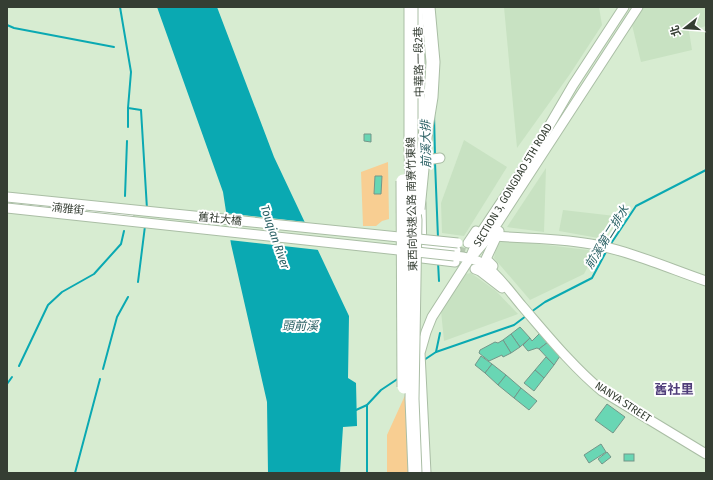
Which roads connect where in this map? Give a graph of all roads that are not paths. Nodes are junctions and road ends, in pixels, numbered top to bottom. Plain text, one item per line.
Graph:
1 (402, 7) edge
2 (411, 7) edge
3 (418, 7) edge
4 (428, 7) edge
5 (624, 7) edge
6 (638, 7) edge
7 (573, 86) junction
8 (582, 94) junction
9 (420, 140) junction
10 (440, 158) dead end
11 (426, 160) junction
12 (421, 180) junction
13 (7, 197) edge
14 (7, 202) edge
15 (7, 208) edge
16 (129, 216) dead end
17 (415, 220) junction
18 (495, 236) junction
19 (468, 243) dead end
20 (422, 246) junction
21 (456, 253) junction
22 (470, 258) junction
23 (475, 269) dead end
24 (706, 281) edge
25 (510, 292) junction
26 (706, 454) edge
27 (406, 473) edge
28 (415, 473) edge
29 (426, 473) edge

1 - 27 highway, 東西向快速公路 南寮竹東線, bridge
2 - 17 highway, 東西向快速公路 南寮竹東線, bridge
3 - 9 street, 中華路一段2巷
4 - 17 highway, bridge
5 - 7 street, SECTION 3, GONGDAO 5TH ROAD
6 - 8 street, SECTION 3, GONGDAO 5TH ROAD
7 - 19 street, SECTION 3, GONGDAO 5TH ROAD
7 - 22 street, SECTION 3, GONGDAO 5TH ROAD
8 - 18 street, SECTION 3, GONGDAO 5TH ROAD
8 - 22 street, SECTION 3, GONGDAO 5TH ROAD
9 - 11 street, 中華路一段2巷
9 - 12 street, 中華路一段2巷
10 - 11 street
11 - 12 street, 中華路一段2巷
12 - 20 street, 中華路一段2巷
13 - 21 street, 舊社大橋, bridge
14 - 16 street, 湳雅街
15 - 21 street, 舊社大橋, bridge
17 - 28 highway, 東西向快速公路 南寮竹東線, bridge
18 - 24 street
18 - 25 street, SECTION 3, GONGDAO 5TH ROAD
20 - 21 street
20 - 21 street
21 - 22 street
21 - 22 street
22 - 25 street
22 - 29 street
23 - 25 street
25 - 26 street, NANYA STREET

